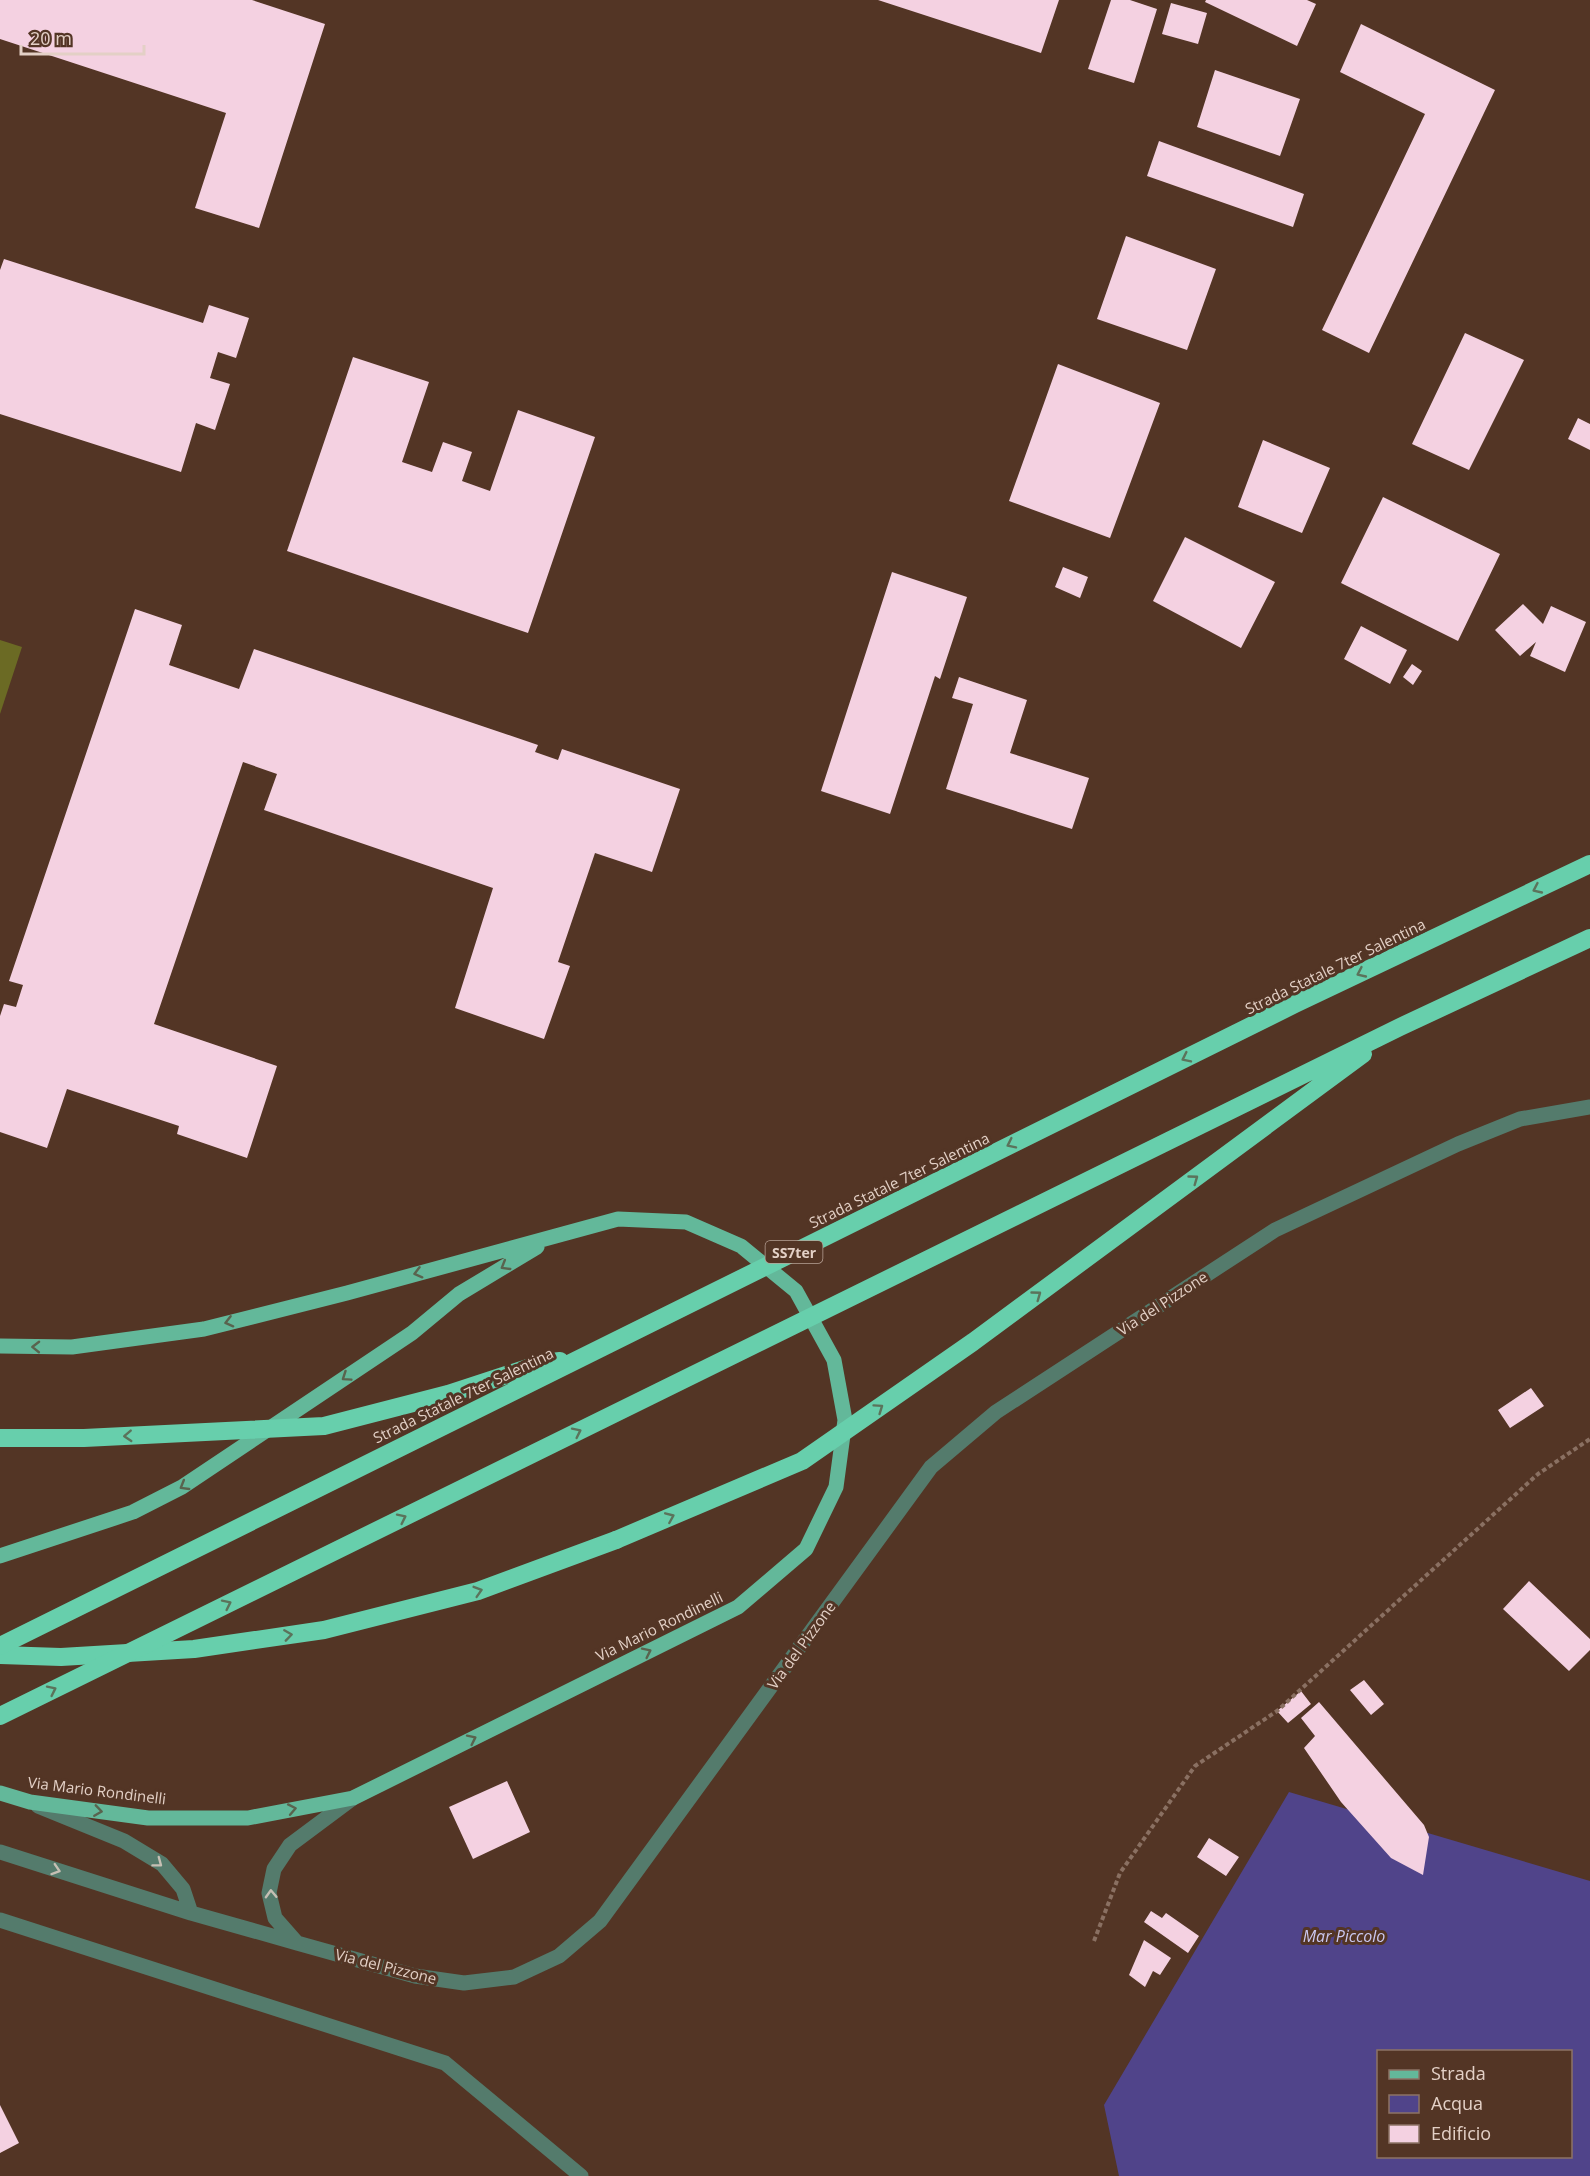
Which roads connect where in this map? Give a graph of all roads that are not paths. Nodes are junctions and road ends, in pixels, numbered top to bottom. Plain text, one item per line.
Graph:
1 (1590, 864) edge
2 (1590, 938) edge
3 (1400, 1027) junction
4 (1590, 1107) edge
5 (555, 1236) junction
6 (0, 1346) edge
7 (576, 1359) junction
8 (0, 1438) edge
9 (0, 1556) edge
10 (0, 1646) edge
11 (0, 1655) edge
12 (0, 1716) edge
13 (0, 1793) edge
14 (353, 1798) junction
15 (30, 1802) junction
16 (0, 1852) edge
17 (191, 1912) junction
18 (0, 1920) edge
19 (297, 1943) junction
20 (581, 2176) edge

1 -> 7 highway, Strada Statale 7ter Salentina / SS7ter, bridge
2 - 3 highway, bridge
11 -> 3 highway, bridge
12 -> 3 highway, bridge
4 - 19 street, Via del Pizzone
5 -> 6 main road, Via Mario Rondinelli
5 -> 9 main road
14 -> 5 main road, Via Mario Rondinelli
7 -> 8 highway, bridge
7 - 10 highway, Strada Statale 7ter Salentina / SS7ter, bridge
13 - 15 main road, Via Mario Rondinelli
15 -> 14 main road, Via Mario Rondinelli
19 -> 14 street
15 -> 17 street
16 -> 17 street, Via del Pizzone
17 - 19 street, Via del Pizzone
18 - 20 street

